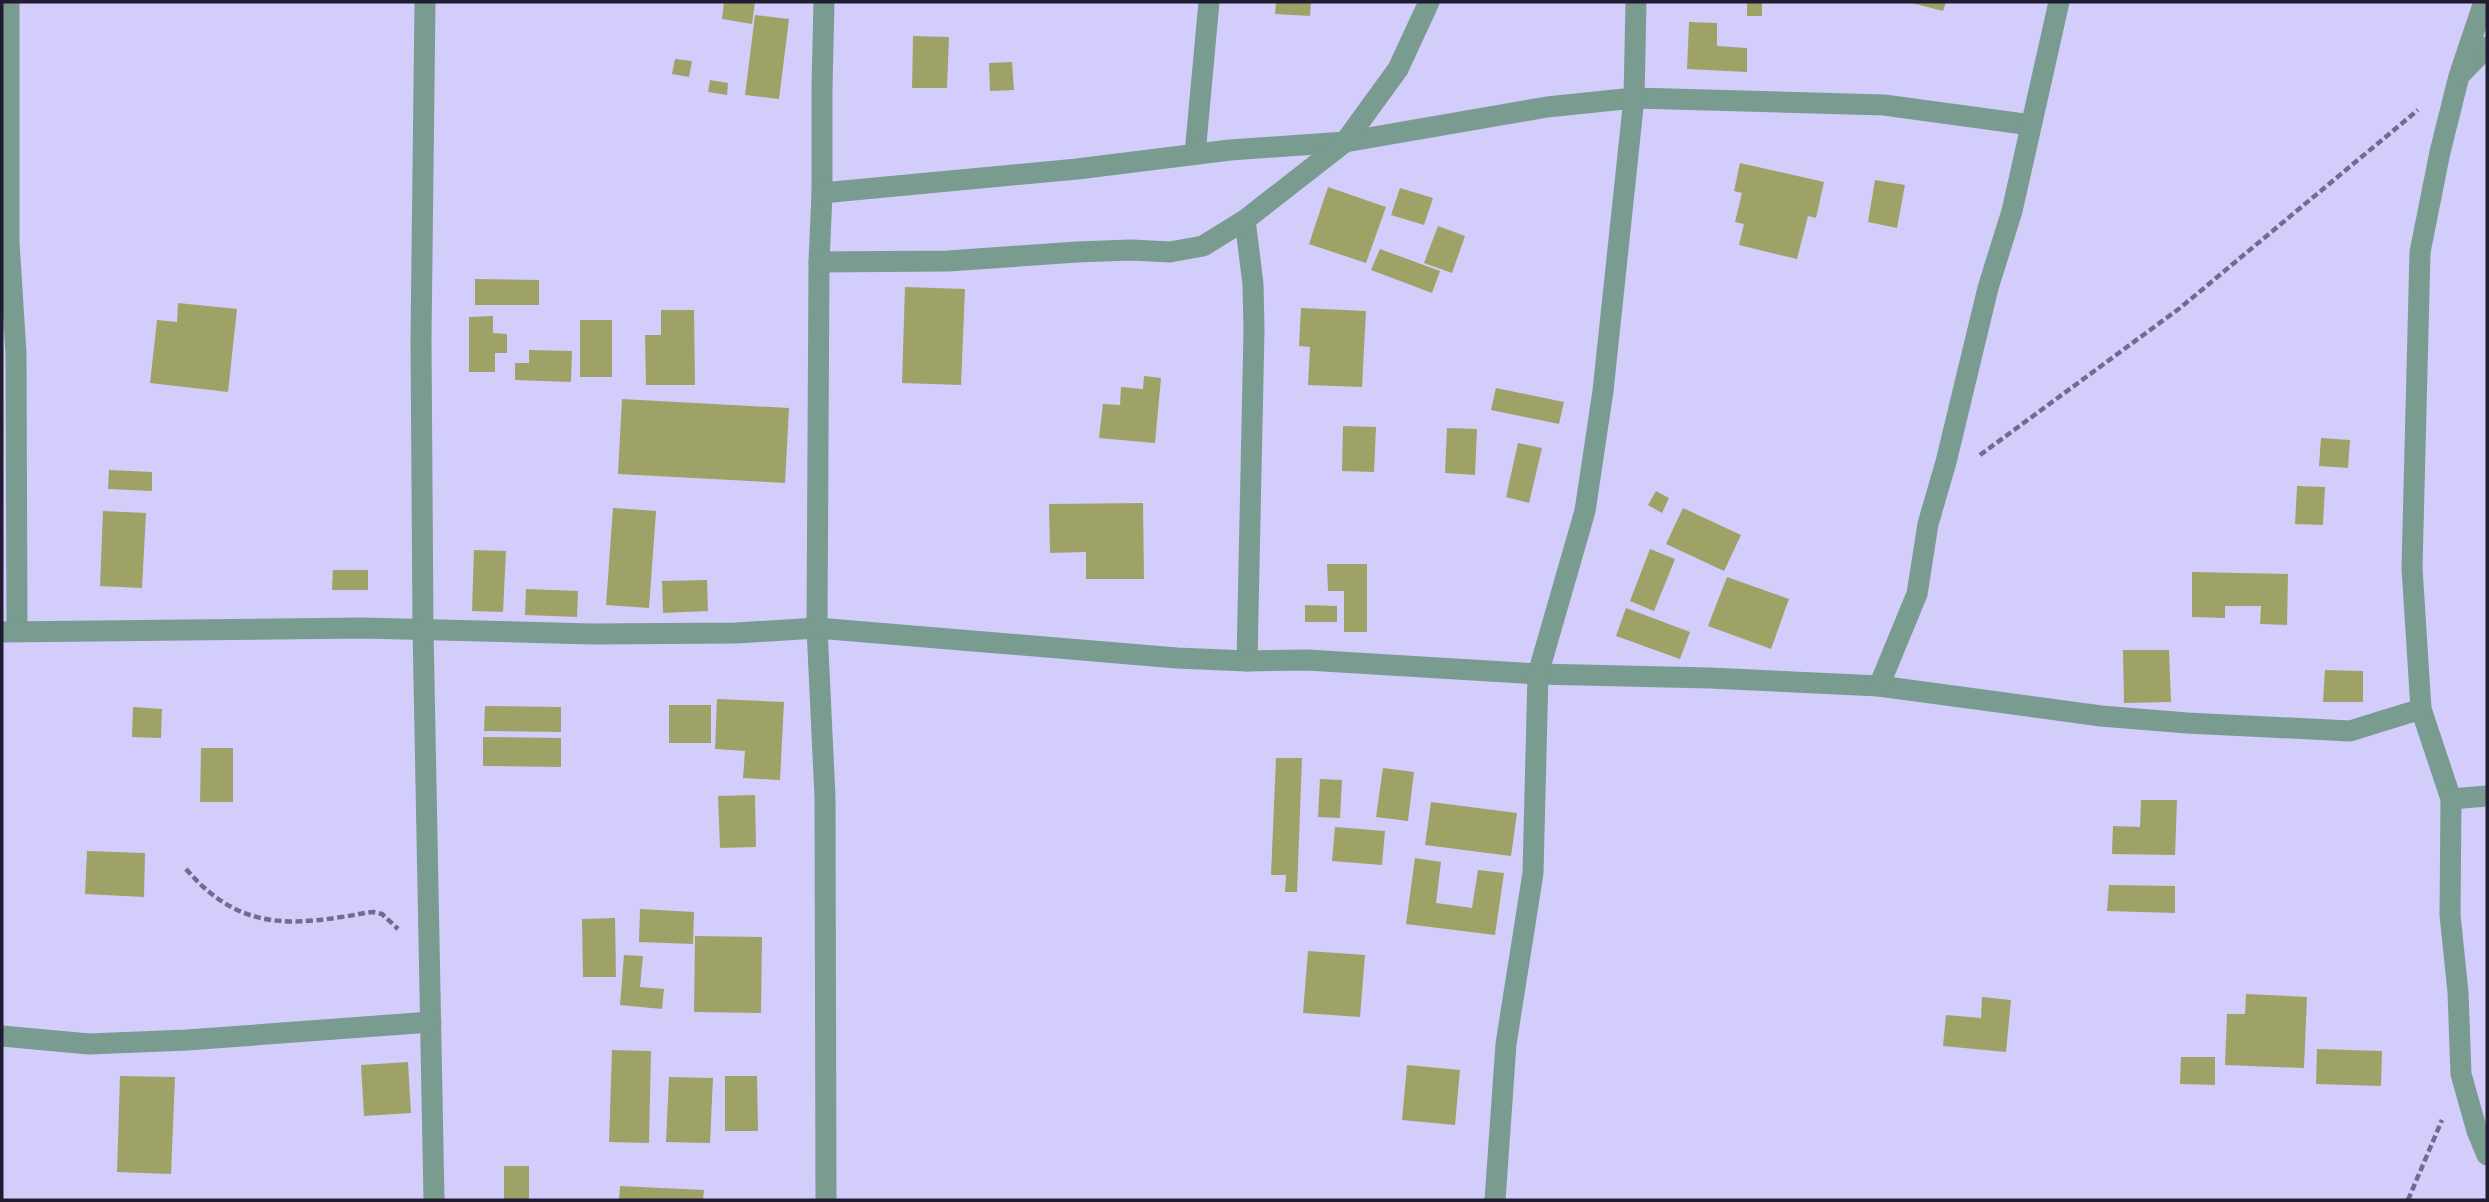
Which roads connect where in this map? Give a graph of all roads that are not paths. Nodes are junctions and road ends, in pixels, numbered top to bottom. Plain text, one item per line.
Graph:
1 (9, 2) edge
2 (425, 2) edge
3 (824, 2) edge
4 (1209, 2) edge
5 (1429, 2) edge
6 (1636, 2) edge
7 (2059, 2) edge
8 (2484, 2) edge
9 (2487, 47) edge
10 (2459, 76) junction
11 (1634, 98) junction
12 (2031, 125) junction
13 (1345, 142) junction
14 (1195, 154) junction
15 (822, 193) junction
16 (1245, 220) junction
17 (819, 262) junction
18 (9, 353) edge
19 (423, 628) junction
20 (817, 628) junction
21 (9, 631) edge
22 (1247, 662) junction
23 (1538, 674) junction
24 (1879, 686) junction
25 (2421, 709) junction
26 (2487, 796) edge
27 (2451, 799) junction
28 (431, 1022) junction
29 (2, 1036) edge
30 (2487, 1155) edge
31 (434, 1200) edge
32 (826, 1200) edge
33 (1495, 1200) edge

1 - 18 street
2 - 19 street
3 - 15 street
4 - 14 street
5 - 13 street
6 - 11 street
7 - 12 street
8 - 10 street
9 - 10 street
10 - 25 street
11 - 12 street
11 - 13 street
11 - 23 street
12 - 24 street
13 - 14 street
13 - 16 street
14 - 15 street
15 - 17 street
16 - 17 street
16 - 22 street
17 - 20 street
18 - 21 street
19 - 20 street
19 - 21 street
19 - 28 street
20 - 22 street
20 - 32 street
22 - 23 street
23 - 24 street
23 - 33 street
24 - 25 street
25 - 27 street
26 - 27 street
27 - 30 street
28 - 29 street
28 - 31 street

